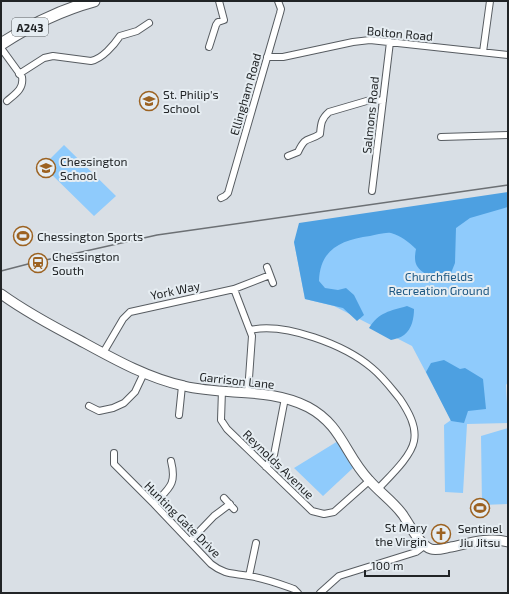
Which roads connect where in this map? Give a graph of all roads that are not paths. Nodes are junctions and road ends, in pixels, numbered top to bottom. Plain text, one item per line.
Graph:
1 (94, 1) edge
2 (219, 1) edge
3 (278, 1) edge
4 (490, 1) edge
5 (75, 4) edge
6 (149, 23) dead end
7 (390, 42) junction
8 (1, 44) edge
9 (209, 47) dead end
10 (1, 48) edge
11 (483, 52) junction
12 (508, 55) edge
13 (267, 57) junction
14 (19, 74) junction
15 (7, 100) dead end
16 (383, 101) junction
17 (508, 135) edge
18 (442, 137) dead end
19 (288, 156) dead end
20 (372, 191) dead end
21 (221, 198) dead end
22 (267, 267) dead end
23 (270, 275) junction
24 (273, 283) dead end
25 (234, 289) junction
26 (1, 294) edge
27 (250, 330) junction
28 (103, 353) junction
29 (144, 373) junction
30 (182, 386) junction
31 (222, 390) junction
32 (248, 392) junction
33 (285, 398) junction
34 (89, 406) dead end
35 (179, 415) dead end
36 (114, 453) dead end
37 (171, 461) dead end
38 (266, 466) junction
39 (369, 481) junction
40 (378, 489) junction
41 (224, 498) dead end
42 (154, 504) junction
43 (190, 541) junction
44 (508, 542) edge
45 (256, 543) dead end
46 (424, 546) junction
47 (250, 576) junction
48 (298, 593) edge
49 (320, 593) edge

1 - 5 highway, A243
2 - 9 street
3 - 13 street, Ellingham Road
4 - 11 street
5 - 8 highway, A243
6 - 14 street
7 - 11 street, Bolton Road
7 - 13 street, Bolton Road
7 - 16 street, Salmons Road
10 - 14 street
11 - 12 street, Bolton Road
13 - 21 street, Ellingham Road
14 - 15 street
16 - 19 street
16 - 20 street, Salmons Road
17 - 18 street
22 - 23 street
23 - 24 street
23 - 25 street, York Way
25 - 27 street
25 - 28 street, York Way
26 - 28 street, Garrison Lane
27 - 32 street
27 - 40 street
28 - 29 street, Garrison Lane
29 - 30 street, Garrison Lane
29 - 34 street
30 - 31 street, Garrison Lane
30 - 35 street
31 - 32 street, Garrison Lane
31 - 38 street, Reynolds Avenue
32 - 33 street, Garrison Lane
33 - 38 street
33 - 39 street, Garrison Lane
36 - 42 street, Hunting Gate Drive
37 - 42 street
38 - 39 street, Reynolds Avenue
39 - 40 street, Garrison Lane
40 - 46 street, Garrison Lane
41 - 43 street
42 - 43 street, Hunting Gate Drive
43 - 47 street, Hunting Gate Drive
44 - 46 street
45 - 47 street
46 - 49 street
47 - 48 street, Hunting Gate Drive

